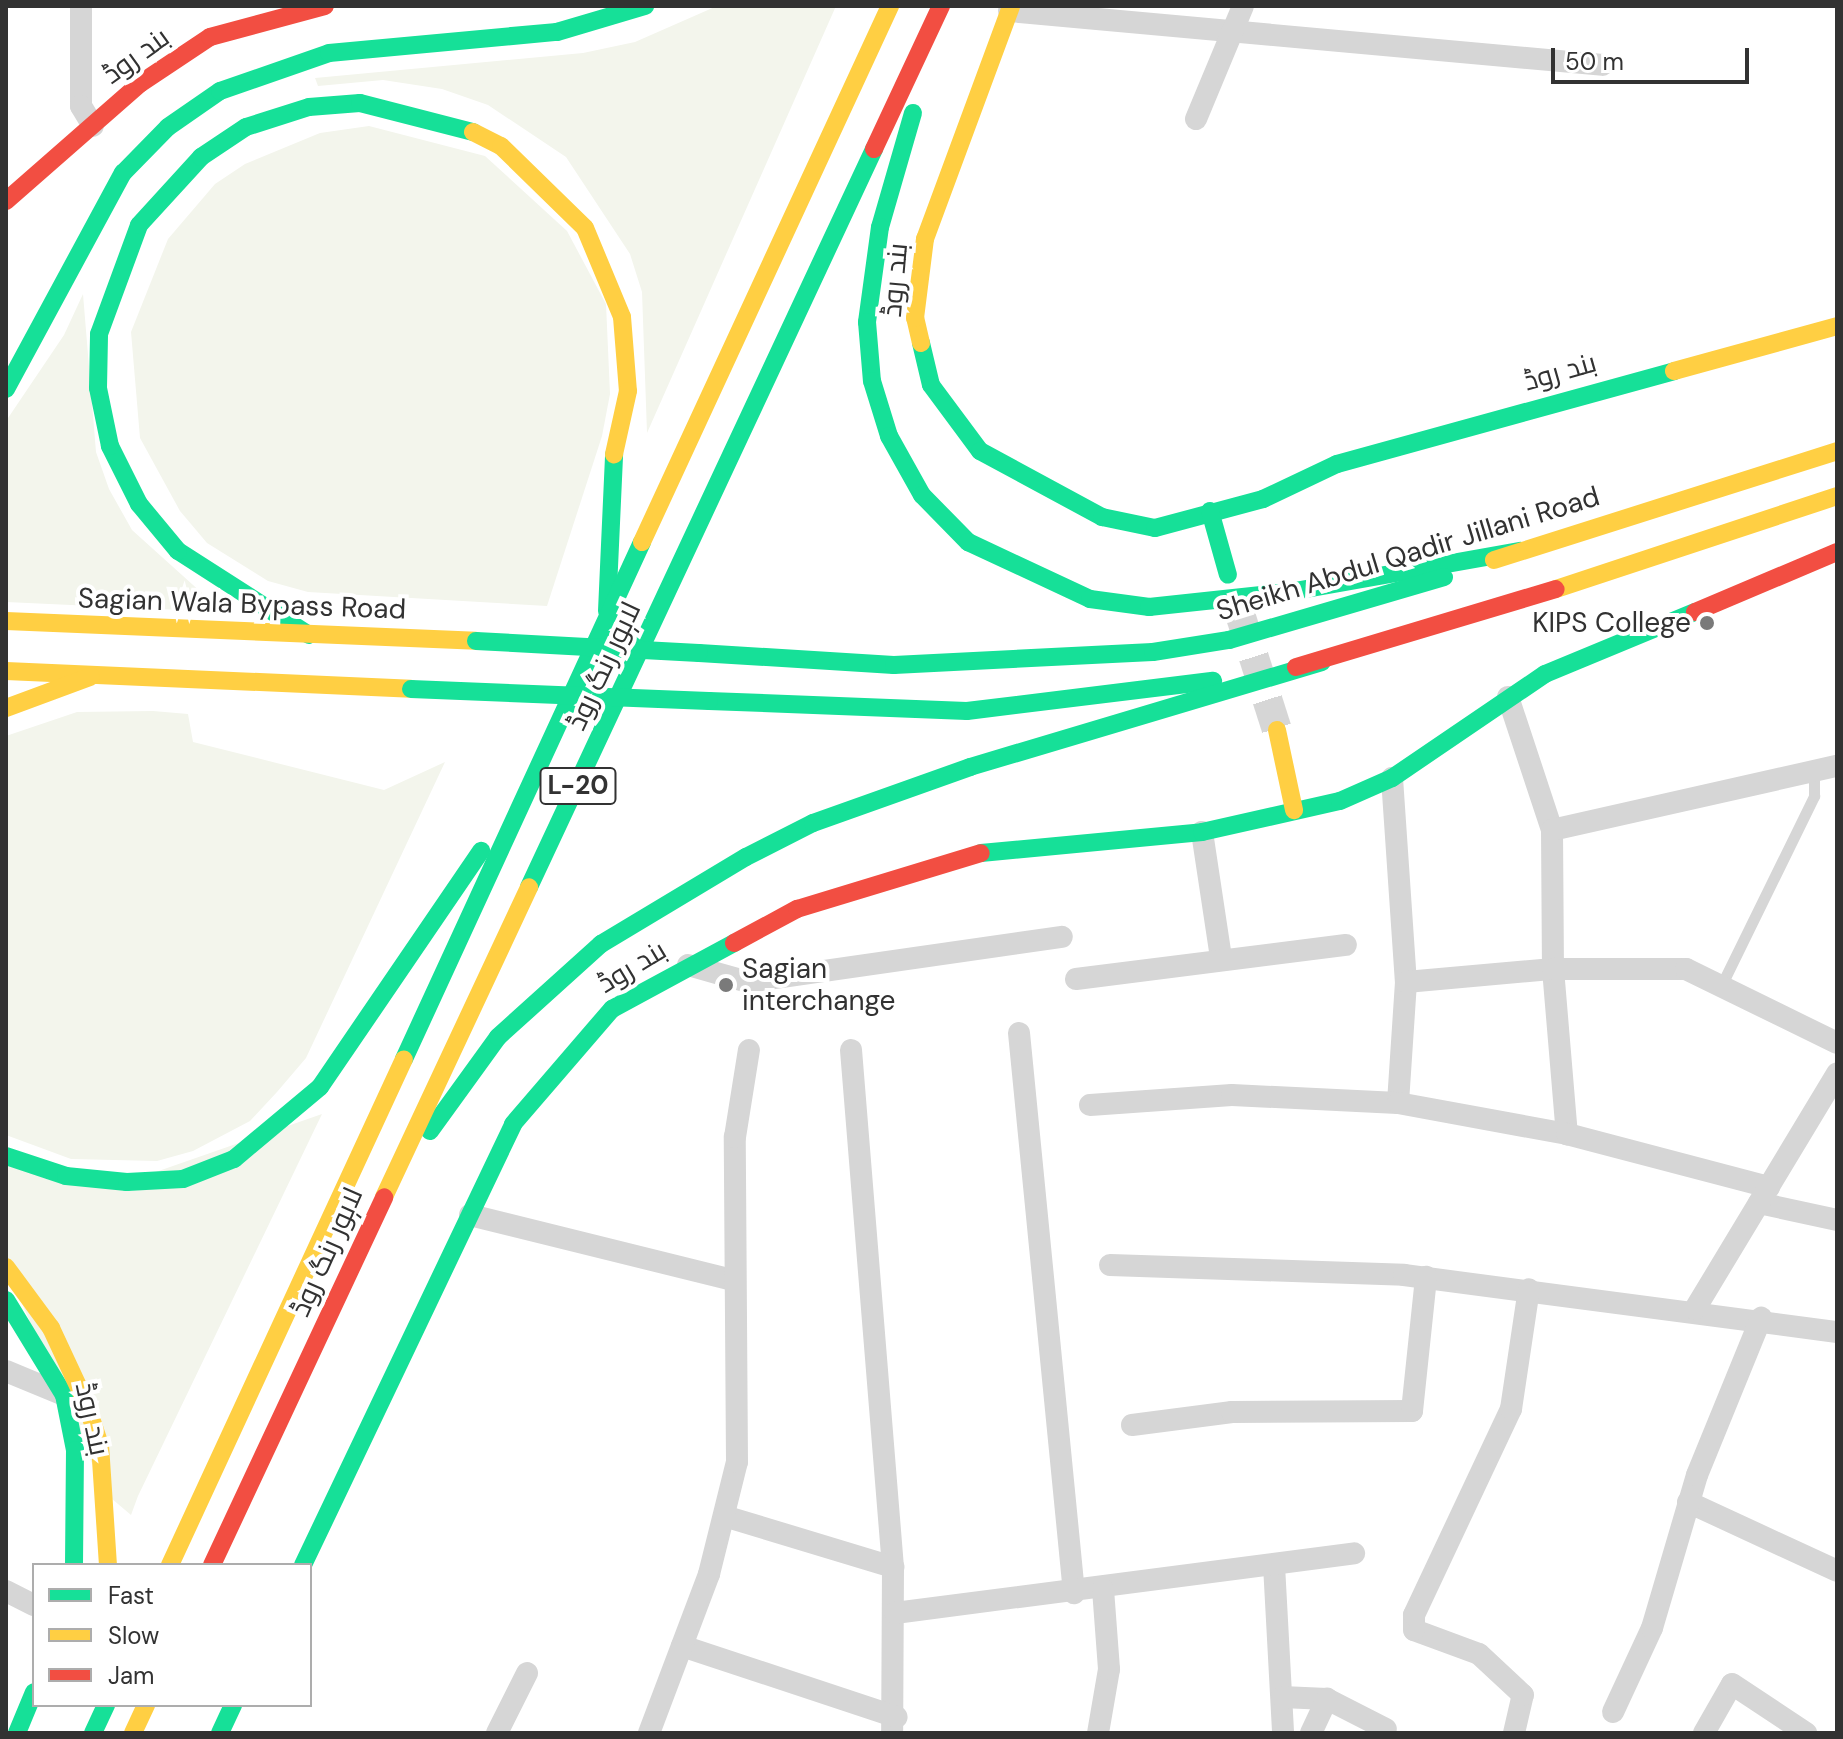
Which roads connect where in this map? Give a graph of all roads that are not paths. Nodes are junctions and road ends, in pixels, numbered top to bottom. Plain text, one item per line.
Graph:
1 (81, 6) edge
2 (325, 6) edge
3 (645, 6) edge
4 (890, 6) edge
5 (941, 6) edge
6 (1243, 6) edge
7 (1010, 9) edge
8 (1235, 28) junction
9 (1603, 65) dead end
10 (1196, 119) dead end
11 (93, 126) junction
12 (6, 201) edge
13 (1837, 326) edge
14 (6, 389) edge
15 (1837, 451) edge
16 (1837, 496) edge
17 (1210, 511) junction
18 (1520, 551) junction
19 (1837, 552) edge
20 (1228, 575) dead end
21 (6, 621) edge
22 (607, 622) junction
23 (309, 635) junction
24 (476, 641) joint
25 (1322, 662) junction
26 (6, 671) edge
27 (90, 677) junction
28 (1508, 697) junction
29 (6, 708) edge
30 (1277, 730) tunnel mouth
31 (1837, 766) edge
32 (540, 769) junction
33 (1814, 771) junction
34 (1392, 778) junction
35 (1294, 810) junction
36 (1552, 830) junction
37 (1202, 832) junction
38 (1062, 937) dead end
39 (1346, 945) dead end
40 (1221, 958) junction
41 (688, 965) junction
42 (1553, 969) junction
43 (1076, 979) dead end
44 (1406, 982) junction
45 (1721, 986) junction
46 (1019, 1033) dead end
47 (1837, 1043) edge
48 (749, 1050) dead end
49 (851, 1050) dead end
50 (1837, 1074) edge
51 (1398, 1103) junction
52 (1090, 1105) dead end
53 (1567, 1134) junction
54 (6, 1156) edge
55 (390, 1180) junction
56 (1764, 1195) junction
57 (470, 1215) junction
58 (1837, 1220) edge
59 (1110, 1265) dead end
60 (6, 1267) edge
61 (1426, 1277) junction
62 (733, 1280) junction
63 (1529, 1289) junction
64 (6, 1300) edge
65 (1695, 1309) junction
66 (1761, 1318) junction
67 (1837, 1332) edge
68 (6, 1371) edge
69 (64, 1395) junction
70 (1132, 1425) dead end
71 (1688, 1502) junction
72 (724, 1516) junction
73 (1354, 1553) dead end
74 (74, 1563) edge
75 (108, 1563) edge
76 (171, 1563) edge
77 (213, 1563) edge
78 (304, 1563) edge
79 (1274, 1565) junction
80 (893, 1567) junction
81 (1837, 1571) edge
82 (1103, 1589) junction
83 (6, 1591) edge
84 (1074, 1593) junction
85 (32, 1604) edge
86 (895, 1613) junction
87 (682, 1646) junction
88 (527, 1673) dead end
89 (32, 1697) edge
90 (1282, 1697) junction
91 (1327, 1699) junction
92 (105, 1707) edge
93 (145, 1707) edge
94 (232, 1707) edge
95 (1613, 1712) dead end
96 (895, 1725) edge
97 (1386, 1729) dead end
98 (17, 1733) edge
99 (93, 1733) edge
100 (133, 1733) edge
101 (220, 1733) edge
102 (497, 1733) edge
103 (649, 1733) edge
104 (1098, 1733) edge
105 (1283, 1733) edge
106 (1311, 1733) edge
107 (1514, 1733) edge
108 (1704, 1733) edge
109 (1806, 1733) edge

1 - 11 street
2 - 11 main road, بند روڈ
3 - 14 main road
4 - 22 main road, لاہور رنگ روڈ / L-20
5 - 18 main road
5 - 55 main road, لاہور رنگ روڈ / L-20, bridge
6 - 8 street
7 - 8 street
7 - 17 main road, بند روڈ
8 - 9 street
8 - 10 street
11 - 12 main road, بند روڈ
13 - 17 main road, بند روڈ
15 - 18 main road, Sheikh Abdul Qadir Jillani Road
16 - 25 main road
17 - 20 main road
18 - 24 main road, Sheikh Abdul Qadir Jillani Road, bridge
19 - 28 main road, بند روڈ
21 - 23 main road, Sagian Wala Bypass Road
22 - 23 main road
22 - 32 main road, لاہور رنگ روڈ / L-20, bridge
23 - 24 main road, Sagian Wala Bypass Road
25 - 27 main road, bridge
25 - 55 main road
26 - 27 main road
27 - 29 main road
28 - 34 main road, بند روڈ
28 - 36 street
30 - 35 main road
31 - 33 street
32 - 54 main road
32 - 76 main road, لاہور رنگ روڈ / L-20
33 - 36 street
33 - 45 lane
34 - 35 main road, بند روڈ
34 - 44 street
35 - 37 main road, بند روڈ
36 - 42 street
37 - 40 street
37 - 41 main road, بند روڈ
38 - 41 street
39 - 40 street
40 - 43 street
41 - 57 main road, بند روڈ
42 - 44 street
42 - 45 street
42 - 53 street
44 - 51 street
45 - 47 street
46 - 84 street
48 - 62 street
49 - 80 street
50 - 56 street
51 - 52 street
51 - 53 street
53 - 56 street
55 - 77 main road, لاہور رنگ روڈ / L-20
56 - 58 street
56 - 65 street
57 - 62 street
57 - 78 main road, بند روڈ
59 - 61 street
60 - 75 main road
61 - 63 street
61 - 70 street
62 - 72 street
63 - 65 street
63 - 107 street
64 - 69 main road, بند روڈ
65 - 66 street
66 - 67 street
66 - 71 street
68 - 69 street
69 - 74 main road, بند روڈ
71 - 81 street
71 - 95 street
72 - 80 street
72 - 87 street
73 - 79 street
79 - 82 street
79 - 90 street
80 - 86 street
82 - 84 street
82 - 104 street
83 - 85 street
84 - 86 street
86 - 96 street
87 - 96 street
87 - 103 street
88 - 102 street
89 - 98 main road
90 - 91 street
90 - 105 street
91 - 97 street
91 - 106 street
92 - 99 main road
93 - 100 main road
94 - 101 main road
108 - 109 street

